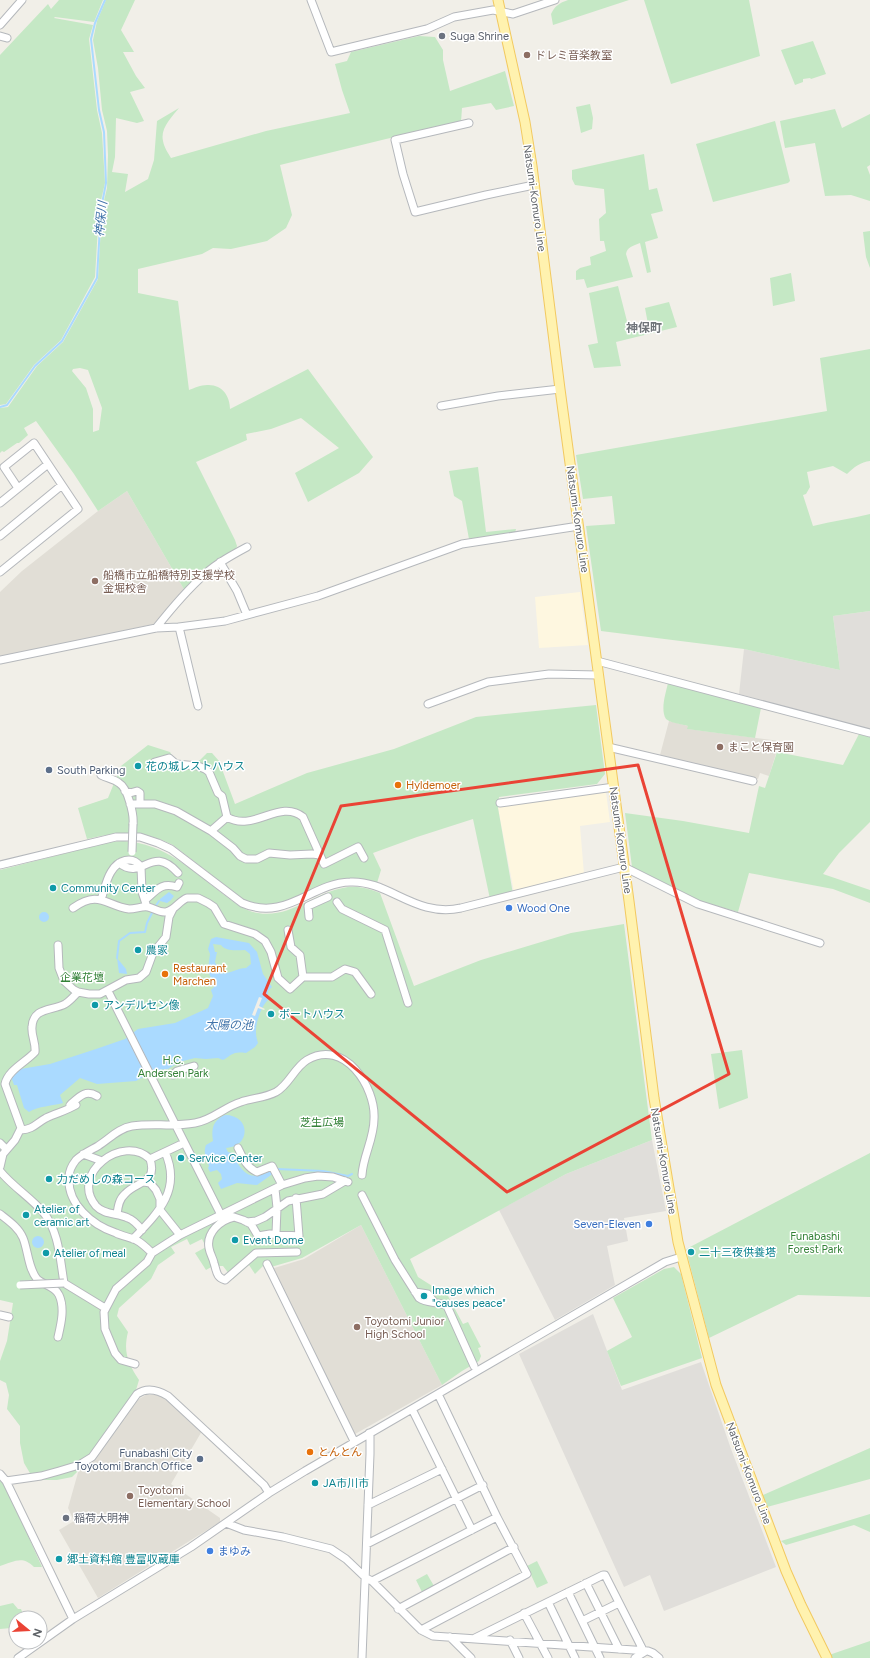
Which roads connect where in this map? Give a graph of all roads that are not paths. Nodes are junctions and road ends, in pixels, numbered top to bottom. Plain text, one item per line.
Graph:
1 (22, 0) edge
2 (311, 0) edge
3 (498, 0) edge
4 (555, 0) edge
5 (501, 12) junction
6 (0, 25) edge
7 (469, 123) dead end
8 (534, 185) junction
9 (560, 389) junction
10 (441, 406) dead end
11 (48, 464) junction
12 (62, 485) junction
13 (18, 488) junction
14 (0, 503) edge
15 (579, 526) junction
16 (0, 536) edge
17 (247, 547) dead end
18 (220, 562) junction
19 (0, 572) edge
20 (247, 615) junction
21 (179, 627) junction
22 (156, 628) junction
23 (0, 660) edge
24 (597, 662) junction
25 (598, 675) junction
26 (428, 704) dead end
27 (198, 706) dead end
28 (870, 733) edge
29 (608, 747) junction
30 (156, 766) dead end
31 (102, 775) dead end
32 (753, 781) dead end
33 (614, 787) junction
34 (125, 791) junction
35 (130, 804) junction
36 (140, 804) junction
37 (500, 804) dead end
38 (227, 817) junction
39 (211, 831) junction
40 (320, 855) junction
41 (364, 858) dead end
42 (131, 860) junction
43 (119, 863) junction
44 (0, 864) edge
45 (141, 867) junction
46 (624, 867) junction
47 (178, 874) dead end
48 (328, 897) dead end
49 (187, 898) junction
50 (101, 900) junction
51 (337, 902) dead end
52 (146, 903) junction
53 (73, 908) dead end
54 (173, 909) junction
55 (160, 912) junction
56 (309, 917) dead end
57 (168, 925) junction
58 (288, 930) dead end
59 (820, 943) dead end
60 (58, 945) dead end
61 (303, 977) junction
62 (108, 991) junction
63 (78, 992) junction
64 (371, 994) dead end
65 (408, 1003) dead end
66 (194, 1066) dead end
67 (173, 1075) dead end
68 (97, 1096) dead end
69 (175, 1124) junction
70 (21, 1130) junction
71 (0, 1143) edge
72 (184, 1143) junction
73 (238, 1148) dead end
74 (3, 1150) edge
75 (165, 1152) junction
76 (83, 1154) junction
77 (150, 1159) junction
78 (102, 1161) junction
79 (1, 1163) edge
80 (0, 1171) edge
81 (362, 1175) dead end
82 (144, 1182) junction
83 (282, 1185) junction
84 (275, 1189) junction
85 (362, 1195) dead end
86 (296, 1198) junction
87 (96, 1206) junction
88 (278, 1208) junction
89 (160, 1210) junction
90 (84, 1213) junction
91 (0, 1214) edge
92 (117, 1214) junction
93 (224, 1214) junction
94 (234, 1217) junction
95 (247, 1222) junction
96 (142, 1230) junction
97 (276, 1234) junction
98 (180, 1236) junction
99 (134, 1239) junction
100 (297, 1252) dead end
101 (152, 1253) junction
102 (682, 1257) junction
103 (267, 1264) dead end
104 (64, 1283) junction
105 (20, 1285) dead end
106 (106, 1308) junction
107 (0, 1315) edge
108 (9, 1317) dead end
109 (58, 1337) dead end
110 (134, 1364) dead end
111 (474, 1366) dead end
112 (438, 1394) junction
113 (412, 1409) junction
114 (369, 1433) junction
115 (354, 1441) junction
116 (442, 1469) junction
117 (0, 1474) edge
118 (6, 1480) junction
119 (483, 1485) junction
120 (269, 1493) junction
121 (456, 1498) junction
122 (368, 1505) junction
123 (497, 1517) junction
124 (226, 1523) junction
125 (472, 1530) junction
126 (367, 1544) junction
127 (514, 1547) junction
128 (369, 1579) junction
129 (586, 1583) junction
130 (568, 1592) junction
131 (548, 1602) junction
132 (619, 1603) junction
133 (398, 1608) junction
134 (600, 1612) junction
135 (524, 1613) junction
136 (73, 1619) junction
137 (582, 1621) junction
138 (421, 1630) junction
139 (450, 1637) junction
140 (475, 1638) junction
141 (510, 1640) junction
142 (540, 1643) junction
143 (568, 1645) junction
144 (594, 1647) junction
145 (619, 1649) junction
146 (644, 1650) junction
147 (18, 1658) edge
148 (362, 1658) edge
149 (471, 1658) edge
150 (519, 1658) edge
151 (548, 1658) edge
152 (575, 1658) edge
153 (600, 1658) edge
154 (634, 1658) edge
155 (659, 1658) edge
156 (827, 1658) edge

1 - 6 street
2 - 5 street
3 - 5 main road, Natsumi-Komuro Line
4 - 5 street
5 - 8 main road, Natsumi-Komuro Line
7 - 8 street
8 - 9 main road, Natsumi-Komuro Line
9 - 10 street
9 - 15 main road, Natsumi-Komuro Line
11 - 12 street
11 - 13 street
11 - 13 street
12 - 16 street
12 - 19 street
13 - 14 street
15 - 20 street
15 - 24 main road, Natsumi-Komuro Line
17 - 18 street
18 - 20 street
18 - 22 street
20 - 21 street
21 - 22 street
21 - 27 street
22 - 23 street
24 - 25 main road, Natsumi-Komuro Line
24 - 28 street
25 - 26 street
25 - 29 main road, Natsumi-Komuro Line
29 - 32 street
29 - 33 main road, Natsumi-Komuro Line
30 - 38 street
31 - 34 street
33 - 37 street
33 - 46 main road, Natsumi-Komuro Line
34 - 35 street
34 - 36 street
35 - 36 street
35 - 42 street, bridge
36 - 39 street
38 - 39 street
38 - 40 street
39 - 40 street
40 - 41 street
42 - 43 street
42 - 45 street
43 - 45 street
43 - 50 street
44 - 46 street
45 - 47 street
45 - 52 street
46 - 59 street
46 - 102 main road, Natsumi-Komuro Line
48 - 56 street
49 - 52 street
49 - 54 street
49 - 61 street
50 - 52 street
50 - 53 street
51 - 65 street
52 - 55 street
54 - 55 street
54 - 57 street
55 - 57 street
57 - 62 street
58 - 61 street
60 - 63 street
61 - 64 street
62 - 63 street
62 - 69 street
63 - 70 street
66 - 67 street
68 - 70 street
69 - 72 street
69 - 76 street
69 - 81 street
70 - 74 street
71 - 74 street
72 - 75 street
72 - 93 street
73 - 83 street
74 - 79 street
75 - 77 street
75 - 89 street
76 - 78 street
76 - 90 street
77 - 78 street
77 - 82 street
78 - 87 street
80 - 104 street
82 - 89 street
82 - 92 street
83 - 84 street
83 - 86 street
84 - 88 street
84 - 93 street
85 - 111 street
86 - 88 street
86 - 97 street
87 - 90 street
87 - 92 street
88 - 95 street
88 - 97 street
89 - 96 street
89 - 98 street
90 - 99 street
91 - 109 street
92 - 96 street
93 - 94 street
93 - 98 street
94 - 95 street
94 - 100 street
95 - 97 street
96 - 99 street
98 - 101 street
99 - 101 street
101 - 106 street
102 - 112 street
102 - 156 main road, Natsumi-Komuro Line
103 - 115 street
104 - 105 street, bridge
104 - 106 street
106 - 110 street
107 - 108 street
112 - 113 street
112 - 119 street
113 - 114 street
113 - 116 street
114 - 115 street
114 - 122 street
115 - 120 street
116 - 121 street
116 - 122 street
117 - 118 street
118 - 120 street
118 - 136 street
119 - 121 street
119 - 123 street
120 - 124 street
121 - 125 street
121 - 126 street
122 - 126 street
123 - 125 street
123 - 127 street
124 - 128 street
124 - 136 street
125 - 128 street
126 - 128 street
127 - 133 street
127 - 138 street
128 - 133 street
128 - 148 street
129 - 130 street
129 - 132 street
129 - 134 street
130 - 131 street
130 - 137 street
131 - 135 street
131 - 143 street
132 - 134 street
132 - 146 street
133 - 138 street
134 - 137 street
134 - 145 street
135 - 140 street
135 - 142 street
136 - 147 street
137 - 144 street
138 - 139 street
139 - 140 street
139 - 149 street
140 - 141 street
141 - 142 street
141 - 150 street
142 - 143 street
142 - 151 street
143 - 144 street
143 - 152 street
144 - 145 street
144 - 153 street
145 - 146 street
146 - 154 street
146 - 155 street

